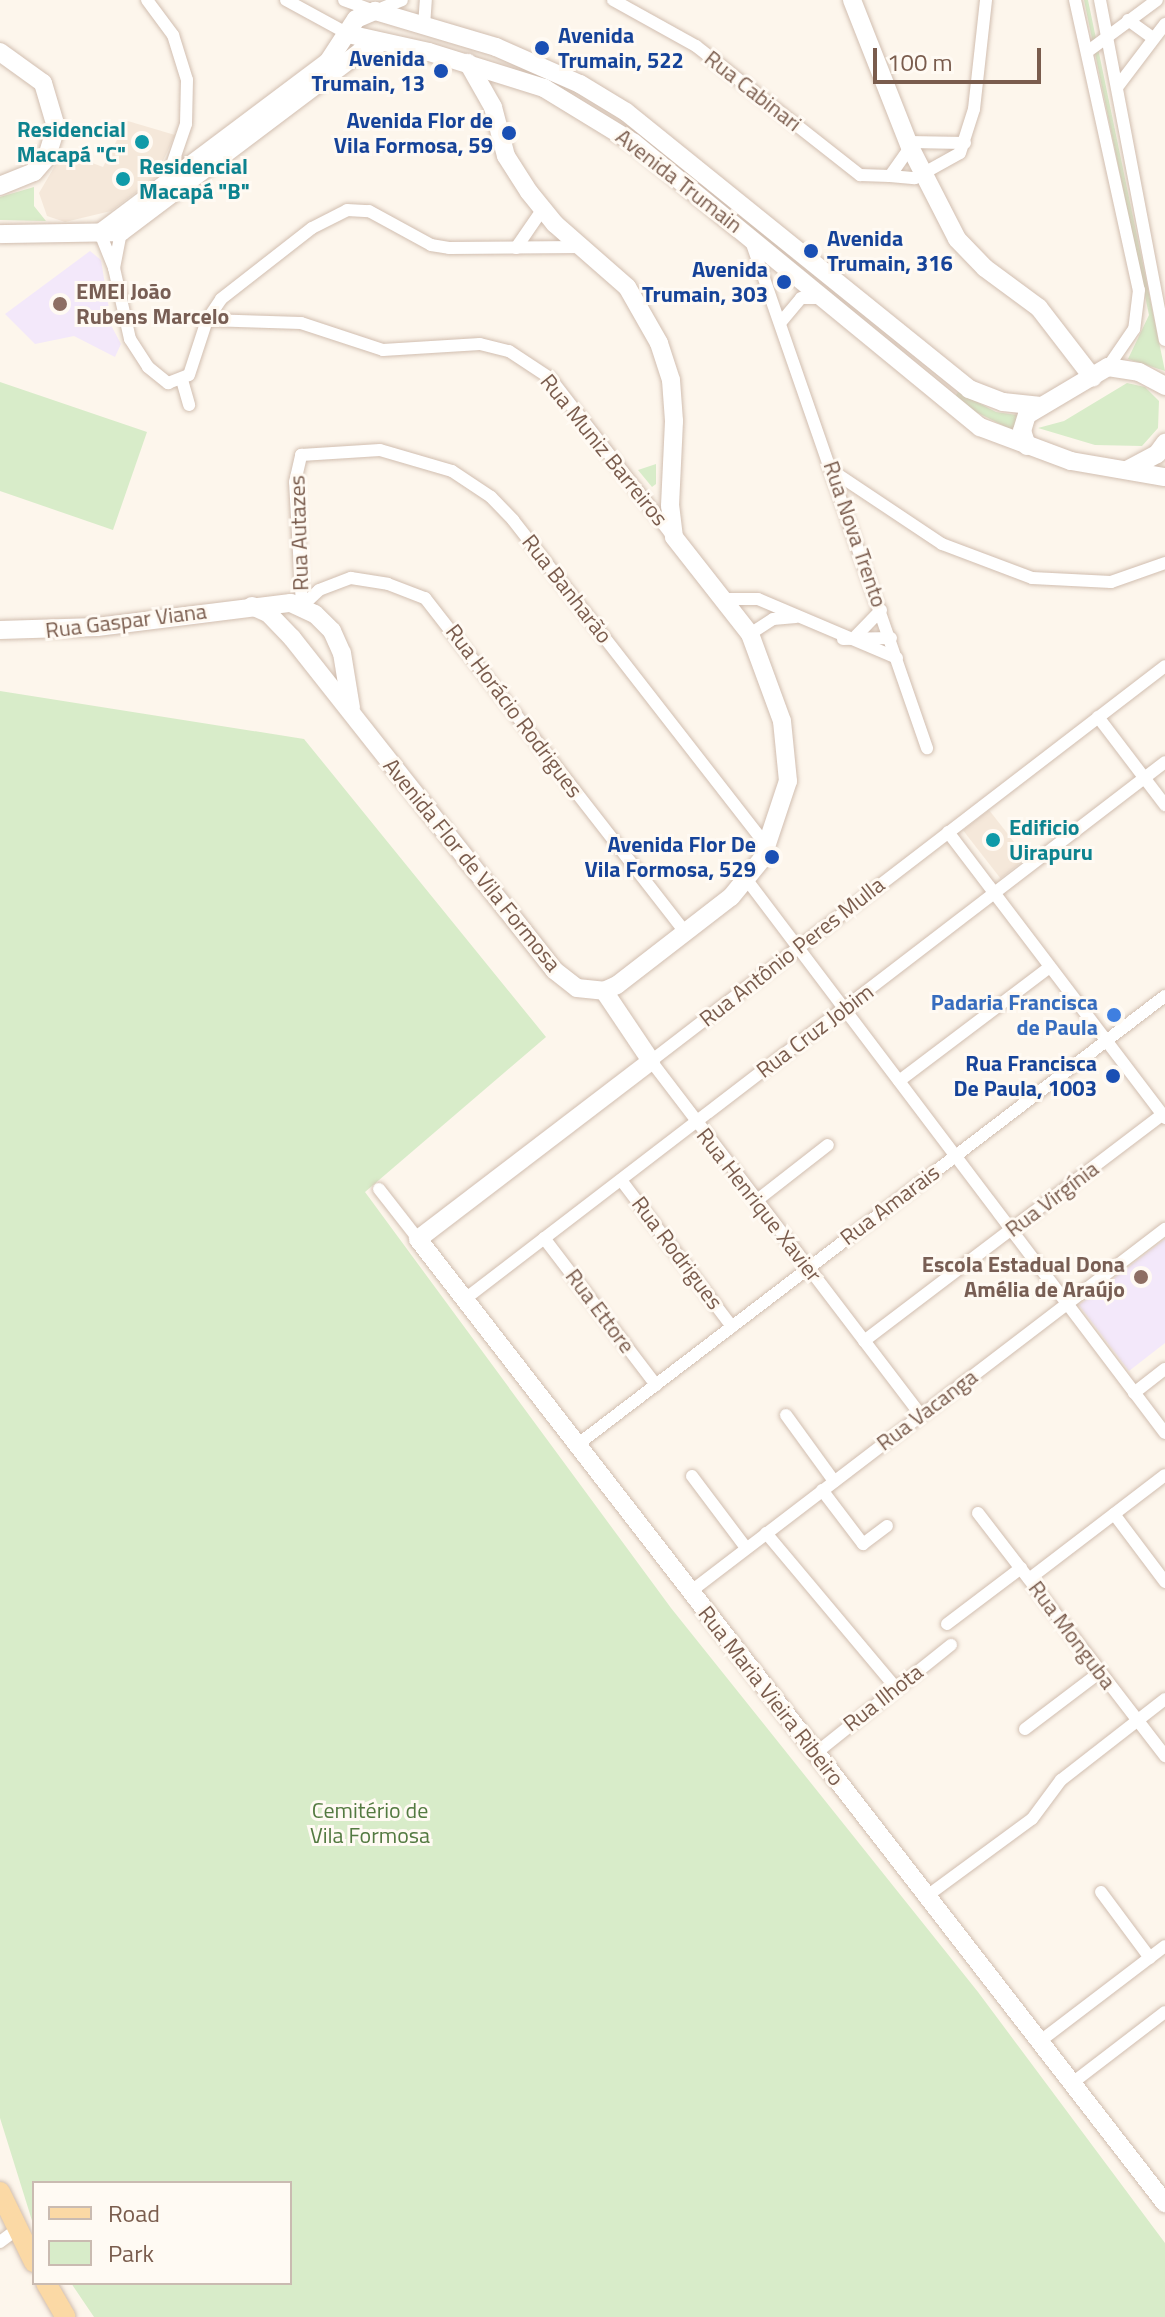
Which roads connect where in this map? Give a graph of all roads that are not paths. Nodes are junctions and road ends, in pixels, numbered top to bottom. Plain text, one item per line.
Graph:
1 (147, 0) edge
2 (286, 0) edge
3 (344, 0) edge
4 (402, 0) edge
5 (426, 0) edge
6 (613, 0) edge
7 (852, 0) edge
8 (986, 0) edge
9 (1075, 0) edge
10 (1100, 0) edge
11 (1157, 0) edge
12 (375, 11) junction
13 (1128, 20) junction
14 (1165, 24) edge
15 (424, 26) junction
16 (348, 34) junction
17 (1107, 35) junction
18 (1153, 38) junction
19 (379, 44) junction
20 (496, 47) junction
21 (0, 52) edge
22 (1087, 52) junction
23 (468, 63) junction
24 (497, 71) junction
25 (1118, 86) junction
26 (493, 107) junction
27 (965, 143) junction
28 (910, 145) junction
29 (923, 175) junction
30 (890, 176) junction
31 (0, 186) edge
32 (170, 188) junction
33 (542, 210) junction
34 (756, 230) junction
35 (121, 232) junction
36 (100, 233) junction
37 (0, 234) edge
38 (582, 247) junction
39 (516, 248) junction
40 (114, 268) junction
41 (828, 300) junction
42 (207, 320) junction
43 (781, 322) junction
44 (1165, 340) edge
45 (1100, 372) junction
46 (182, 380) junction
47 (1165, 386) edge
48 (189, 405) dead end
49 (1041, 406) junction
50 (1165, 443) edge
51 (1027, 446) junction
52 (297, 459) joint
53 (1124, 471) junction
54 (834, 472) junction
55 (1165, 477) edge
56 (674, 537) junction
57 (1165, 563) edge
58 (725, 599) junction
59 (252, 606) junction
60 (302, 606) junction
61 (881, 610) junction
62 (796, 617) junction
63 (0, 630) edge
64 (750, 634) junction
65 (850, 637) junction
66 (292, 638) junction
67 (891, 638) junction
68 (342, 653) junction
69 (307, 656) junction
70 (897, 658) junction
71 (1165, 666) edge
72 (353, 715) junction
73 (1098, 717) junction
74 (927, 748) dead end
75 (1165, 762) edge
76 (1144, 778) junction
77 (1165, 805) edge
78 (948, 832) junction
79 (768, 847) junction
80 (747, 880) junction
81 (994, 893) junction
82 (685, 932) junction
83 (796, 947) junction
84 (1050, 967) junction
85 (604, 991) junction
86 (1165, 996) edge
87 (843, 1009) junction
88 (1106, 1041) junction
89 (651, 1061) junction
90 (899, 1081) junction
91 (1164, 1117) edge
92 (696, 1122) junction
93 (828, 1145) dead end
94 (956, 1155) junction
95 (621, 1180) junction
96 (379, 1189) dead end
97 (756, 1201) junction
98 (1012, 1229) junction
99 (1165, 1229) edge
100 (544, 1238) junction
101 (418, 1239) junction
102 (807, 1268) junction
103 (465, 1299) junction
104 (1066, 1304) junction
105 (732, 1327) junction
106 (864, 1341) junction
107 (1165, 1369) edge
108 (656, 1385) junction
109 (1134, 1393) junction
110 (920, 1414) junction
111 (786, 1415) dead end
112 (1165, 1433) edge
113 (577, 1445) junction
114 (1165, 1475) edge
115 (692, 1476) dead end
116 (834, 1481) junction
117 (822, 1490) junction
118 (978, 1513) dead end
119 (1114, 1514) junction
120 (887, 1526) dead end
121 (766, 1533) junction
122 (746, 1548) junction
123 (1025, 1573) junction
124 (1165, 1582) edge
125 (690, 1592) junction
126 (947, 1624) dead end
127 (951, 1645) dead end
128 (1100, 1672) junction
129 (896, 1688) junction
130 (1165, 1699) edge
131 (1137, 1720) junction
132 (1025, 1729) dead end
133 (816, 1753) junction
134 (1165, 1756) edge
135 (1101, 1892) dead end
136 (927, 1896) junction
137 (1165, 1946) edge
138 (1150, 1958) junction
139 (1165, 2012) edge
140 (1039, 2042) junction
141 (1071, 2084) junction
142 (1161, 2191) edge
143 (0, 2192) edge
144 (8, 2236) edge
145 (32, 2260) edge
146 (47, 2285) edge
147 (66, 2317) edge

1 - 32 street
2 - 16 street, Avenida Trumain
3 - 12 street, Avenida Trumain
4 - 12 street
5 - 15 street
6 - 30 street, Rua Cabinari
7 - 28 street
8 - 27 street
9 - 22 street
10 - 17 street
11 - 13 street
12 - 15 street, Avenida Trumain
12 - 16 street
13 - 17 street
13 - 18 street
14 - 18 street
15 - 20 street, Avenida Trumain
16 - 19 street, Avenida Trumain
16 - 32 street
17 - 22 street
17 - 25 street
18 - 25 street
19 - 23 street, Avenida Trumain
19 - 32 street
20 - 24 street
20 - 34 street, Avenida Trumain
21 - 31 street
22 - 45 street
23 - 24 street, Avenida Trumain
23 - 26 street
24 - 26 street
24 - 34 street, Avenida Trumain
25 - 44 street
26 - 33 street
27 - 28 street
27 - 29 street, Rua Cabinari
28 - 29 street
28 - 30 street
29 - 30 street, Rua Cabinari
29 - 45 street
32 - 35 street
32 - 36 street
33 - 38 street
33 - 39 street
34 - 41 street, Avenida Trumain
34 - 43 street, Rua Nova Trento
34 - 49 street, Avenida Trumain
35 - 36 street
35 - 40 street
36 - 37 street
36 - 40 street
38 - 39 street
38 - 56 street
39 - 42 street
40 - 46 street
41 - 43 street
41 - 51 street, Avenida Trumain
42 - 46 street
42 - 56 street, Rua Muniz Barreiros
43 - 54 street, Rua Nova Trento
45 - 47 street
45 - 49 street
46 - 48 street
49 - 51 street
50 - 53 street
51 - 53 street, Avenida Trumain
52 - 60 street, Rua Autazes
52 - 79 street, Rua Banharão
53 - 55 street, Avenida Trumain
54 - 57 street
54 - 61 street, Rua Nova Trento
56 - 58 street
58 - 62 street
58 - 64 street
59 - 60 street, Rua Gaspar Viana
59 - 63 street, Rua Gaspar Viana
59 - 66 street
60 - 66 street
60 - 68 street, Avenida Flor de Vila Formosa
60 - 82 street, Rua Horácio Rodrigues
61 - 65 street
61 - 67 street, Rua Nova Trento
62 - 64 street
62 - 65 street
64 - 79 street
65 - 67 street
65 - 70 street
66 - 69 street, Avenida Flor de Vila Formosa
67 - 70 street, Rua Nova Trento
68 - 69 street
68 - 72 street, Avenida Flor de Vila Formosa
69 - 72 street, Avenida Flor de Vila Formosa
70 - 74 street, Rua Nova Trento
71 - 73 street, Rua Antônio Peres Mulla
72 - 85 street, Avenida Flor de Vila Formosa
73 - 76 street
73 - 78 street, Rua Antônio Peres Mulla
75 - 76 street, Rua Cruz Jobim
76 - 77 street
76 - 81 street, Rua Cruz Jobim
78 - 81 street
78 - 83 street, Rua Antônio Peres Mulla
79 - 80 street
80 - 82 street
80 - 83 street
81 - 84 street
81 - 87 street, Rua Cruz Jobim
82 - 85 street
83 - 87 street
83 - 89 street, Rua Antônio Peres Mulla
84 - 88 street
84 - 90 street
85 - 89 street, Rua Henrique Xavier
86 - 88 street, Rua Amarais
87 - 90 street
87 - 92 street, Rua Cruz Jobim
88 - 91 street
88 - 94 street, Rua Amarais
89 - 92 street, Rua Henrique Xavier
89 - 101 street, Rua Antônio Peres Mulla
90 - 94 street
91 - 98 street, Rua Virgínia
92 - 95 street, Rua Cruz Jobim
92 - 97 street, Rua Henrique Xavier
93 - 97 street
94 - 98 street
94 - 102 street, Rua Amarais
95 - 100 street, Rua Cruz Jobim
95 - 105 street, Rua Rodrigues
96 - 101 street, Rua Maria Vieira Ribeiro
97 - 102 street, Rua Henrique Xavier
98 - 104 street
98 - 106 street, Rua Virgínia
99 - 104 street, Rua Vacanga
100 - 103 street, Rua Cruz Jobim
100 - 108 street, Rua Ettore
101 - 103 street, Rua Maria Vieira Ribeiro
102 - 105 street, Rua Amarais
102 - 106 street, Rua Henrique Xavier
103 - 113 street, Rua Maria Vieira Ribeiro
104 - 109 street
104 - 110 street, Rua Vacanga
105 - 108 street, Rua Amarais
106 - 110 street, Rua Henrique Xavier
107 - 109 street
108 - 113 street, Rua Amarais
109 - 112 street
110 - 116 street, Rua Vacanga
111 - 116 street
113 - 125 street, Rua Maria Vieira Ribeiro
114 - 119 street
115 - 122 street
116 - 117 street, Rua Vacanga
117 - 120 street
117 - 121 street, Rua Vacanga
118 - 123 street, Rua Monguba
119 - 123 street
119 - 124 street
121 - 122 street, Rua Vacanga
121 - 129 street
122 - 125 street, Rua Vacanga
123 - 126 street
123 - 128 street, Rua Monguba
125 - 133 street, Rua Maria Vieira Ribeiro
127 - 129 street, Rua Ilhota
128 - 131 street, Rua Monguba
128 - 132 street
129 - 133 street, Rua Ilhota
130 - 131 street
131 - 134 street, Rua Monguba
131 - 136 street
133 - 136 street, Rua Maria Vieira Ribeiro
135 - 138 street
136 - 140 street, Rua Maria Vieira Ribeiro
137 - 138 street
138 - 140 street
139 - 141 street
140 - 141 street, Rua Maria Vieira Ribeiro
141 - 142 street, Rua Maria Vieira Ribeiro
143 - 144 main road
144 - 145 main road
146 - 147 main road

